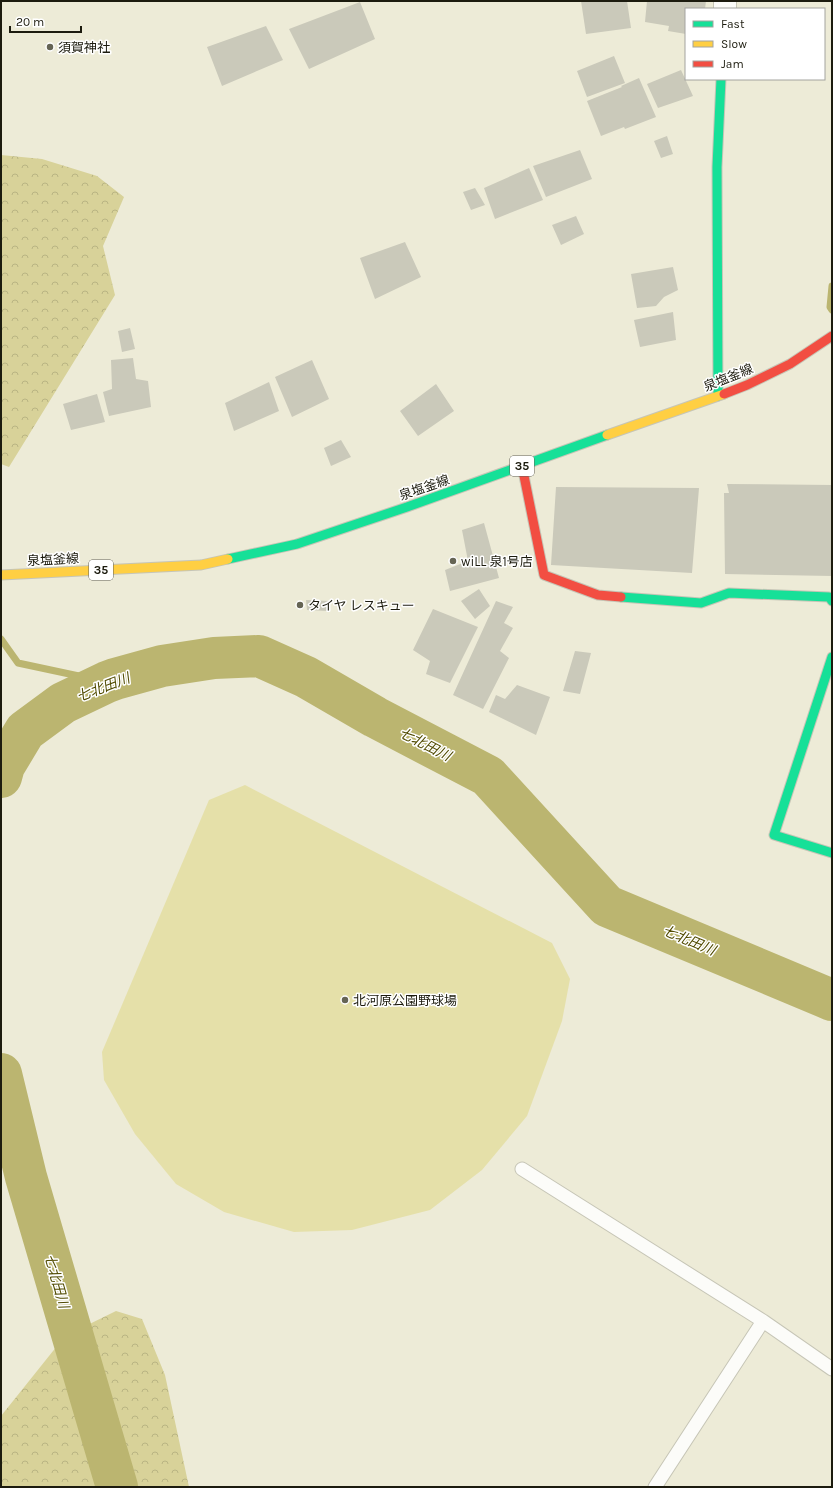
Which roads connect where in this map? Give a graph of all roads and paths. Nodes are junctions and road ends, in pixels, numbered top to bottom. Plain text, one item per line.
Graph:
1 (721, 80) edge
2 (832, 336) edge
3 (718, 396) junction
4 (522, 466) junction
5 (1, 575) edge
6 (832, 601) edge
7 (832, 657) edge
8 (832, 853) edge
9 (522, 1169) dead end
10 (763, 1321) junction
11 (832, 1369) edge
12 (655, 1487) edge

1 - 3 street
2 - 3 street, 泉塩釜線 / 35
3 - 4 street, 泉塩釜線 / 35
4 - 5 street, 泉塩釜線 / 35
4 - 6 street
7 - 8 street
9 - 10 lane
10 - 11 lane
10 - 12 lane

